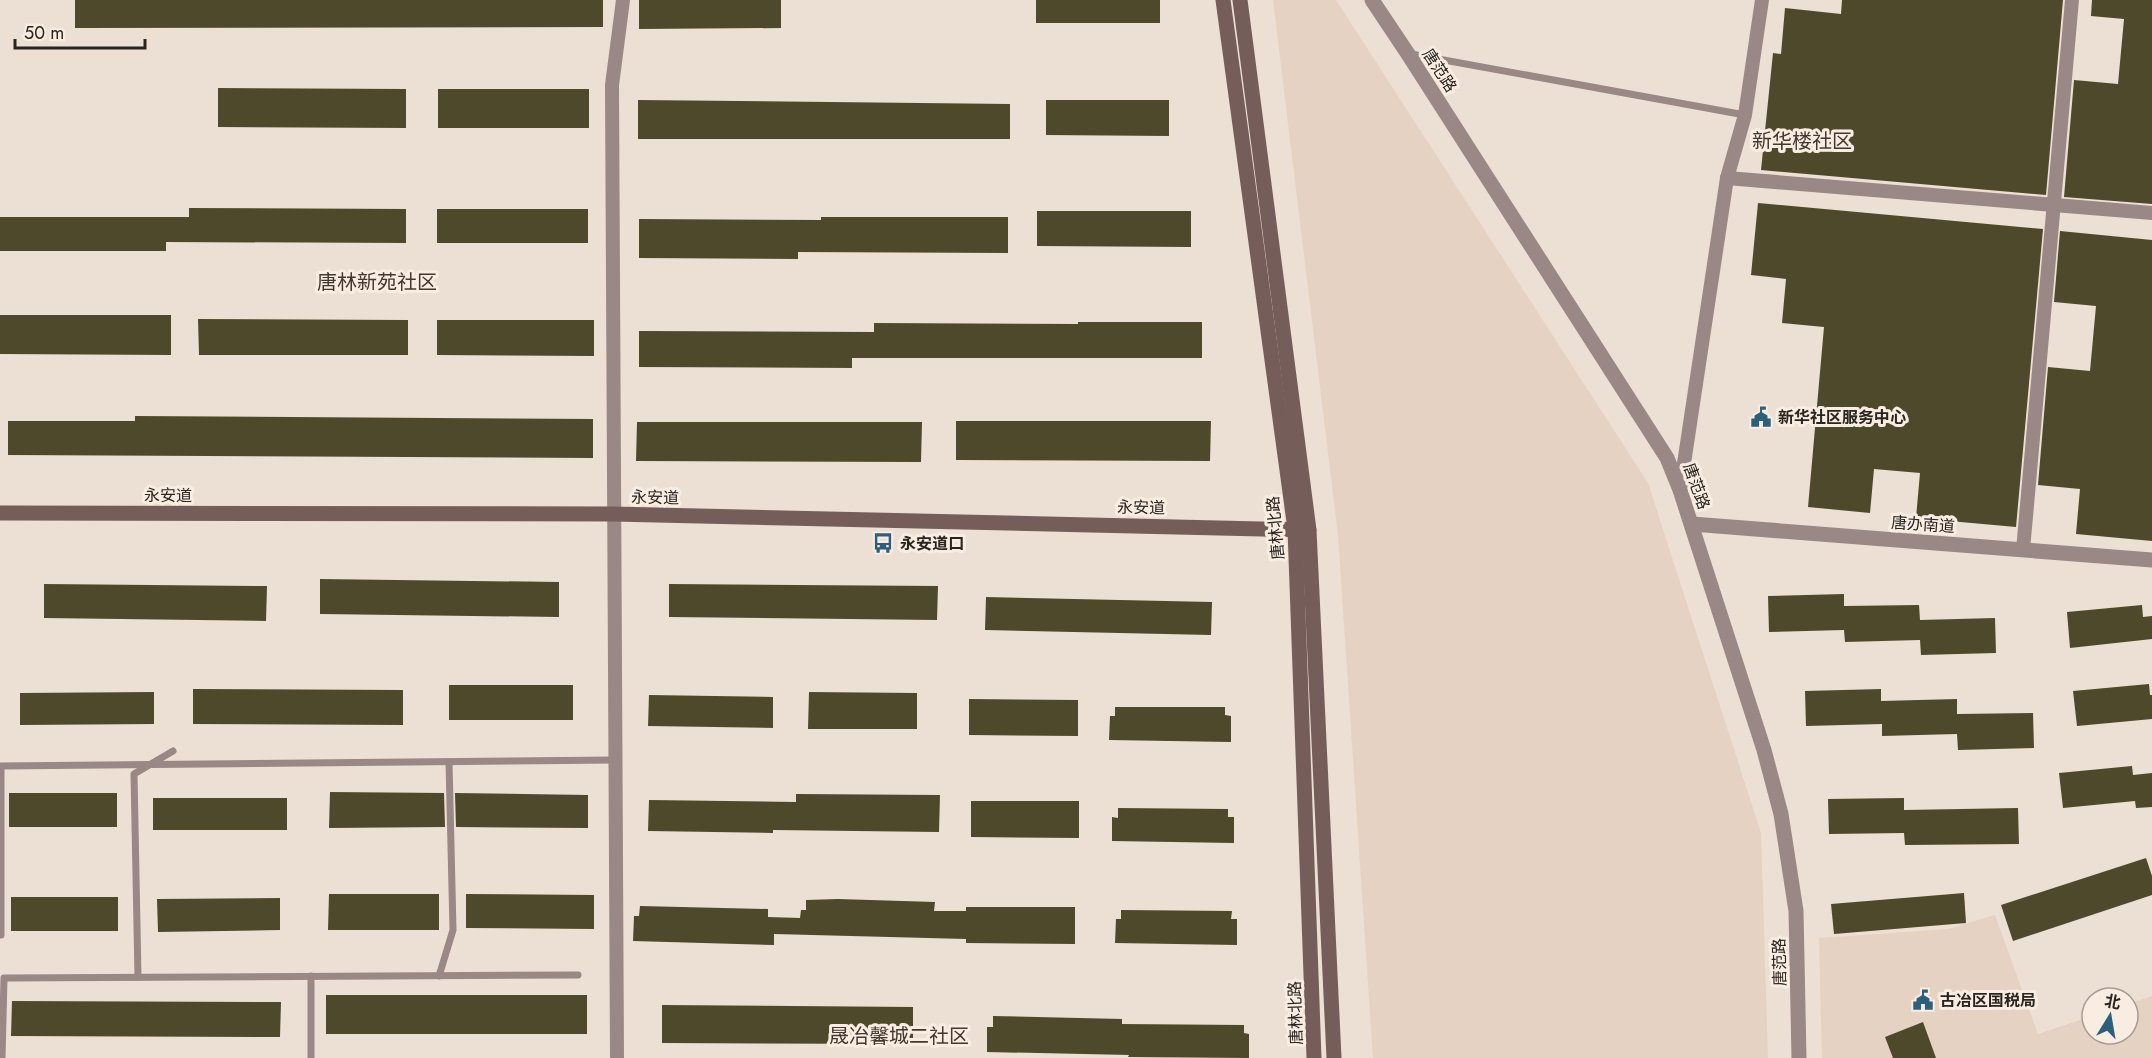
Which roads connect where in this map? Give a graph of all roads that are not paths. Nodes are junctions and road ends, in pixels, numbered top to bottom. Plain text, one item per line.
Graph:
1 (623, 0) edge
2 (1223, 0) edge
3 (1240, 0) edge
4 (1372, 0) edge
5 (1762, 0) edge
6 (2072, 0) edge
7 (1408, 54) junction
8 (1745, 115) junction
9 (1727, 178) junction
10 (2053, 204) junction
11 (2152, 213) edge
12 (1680, 490) junction
13 (0, 513) edge
14 (613, 514) junction
15 (1692, 524) junction
16 (1302, 530) junction
17 (2022, 550) junction
18 (2152, 560) edge
19 (173, 751) dead end
20 (615, 759) junction
21 (449, 762) junction
22 (1, 934) edge
23 (578, 975) dead end
24 (311, 976) junction
25 (439, 976) junction
26 (138, 977) junction
27 (3, 1058) edge
28 (311, 1058) edge
29 (615, 1058) edge
30 (1314, 1058) edge
31 (1334, 1058) edge
32 (1799, 1058) edge

1 - 14 street
2 - 16 main road, 唐林北路
3 - 16 main road, 唐林北路
4 - 7 street, 唐范路
5 - 8 street
6 - 10 street
7 - 8 lane
7 - 12 street, 唐范路
8 - 9 street
9 - 10 street
9 - 12 street
10 - 11 street
10 - 17 street
12 - 15 street, 唐范路
13 - 14 main road, 永安道
14 - 16 main road, 永安道
14 - 20 street
15 - 17 street, 唐办南道
15 - 32 street, 唐范路
16 - 30 main road, 唐林北路
16 - 31 main road, 唐林北路
17 - 18 street, 唐办南道
19 - 26 lane
20 - 21 lane
20 - 29 street
21 - 22 lane
21 - 25 lane
23 - 25 lane
24 - 25 lane
24 - 26 lane
24 - 28 lane
26 - 27 lane

